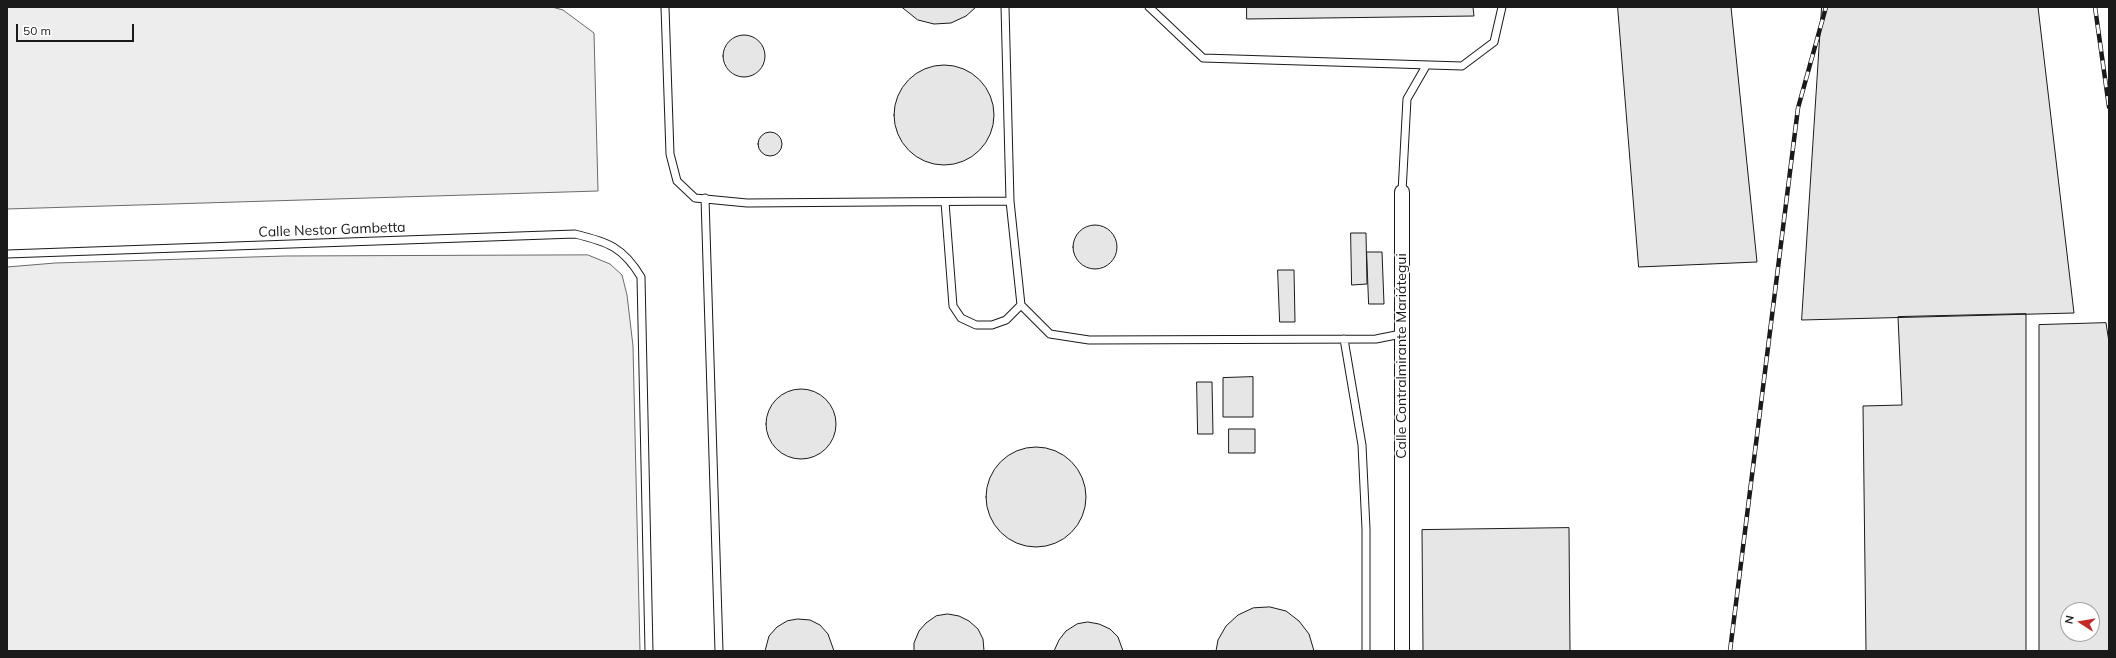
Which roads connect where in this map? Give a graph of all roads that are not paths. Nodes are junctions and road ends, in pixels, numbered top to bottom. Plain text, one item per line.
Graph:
1 (665, 7) edge
2 (1005, 7) edge
3 (1148, 7) edge
4 (1502, 7) edge
5 (1426, 66) junction
6 (1402, 192) joint
7 (705, 198) junction
8 (1010, 201) junction
9 (946, 202) junction
10 (7, 254) edge
11 (1021, 305) junction
12 (1401, 334) junction
13 (1344, 339) junction
14 (649, 651) edge
15 (719, 651) edge
16 (1366, 651) edge
17 (1402, 651) edge

1 - 7 lane
2 - 8 lane
3 - 5 lane
4 - 5 lane
5 - 6 lane, Calle Contralmirante Mariátegui
6 - 12 street, Calle Contralmirante Mariátegui
7 - 9 lane
7 - 15 lane
8 - 9 lane
8 - 11 lane
9 - 11 lane
10 - 14 lane, Calle Nestor Gambetta
11 - 13 lane
12 - 13 lane
12 - 17 street, Calle Contralmirante Mariátegui
13 - 16 lane

